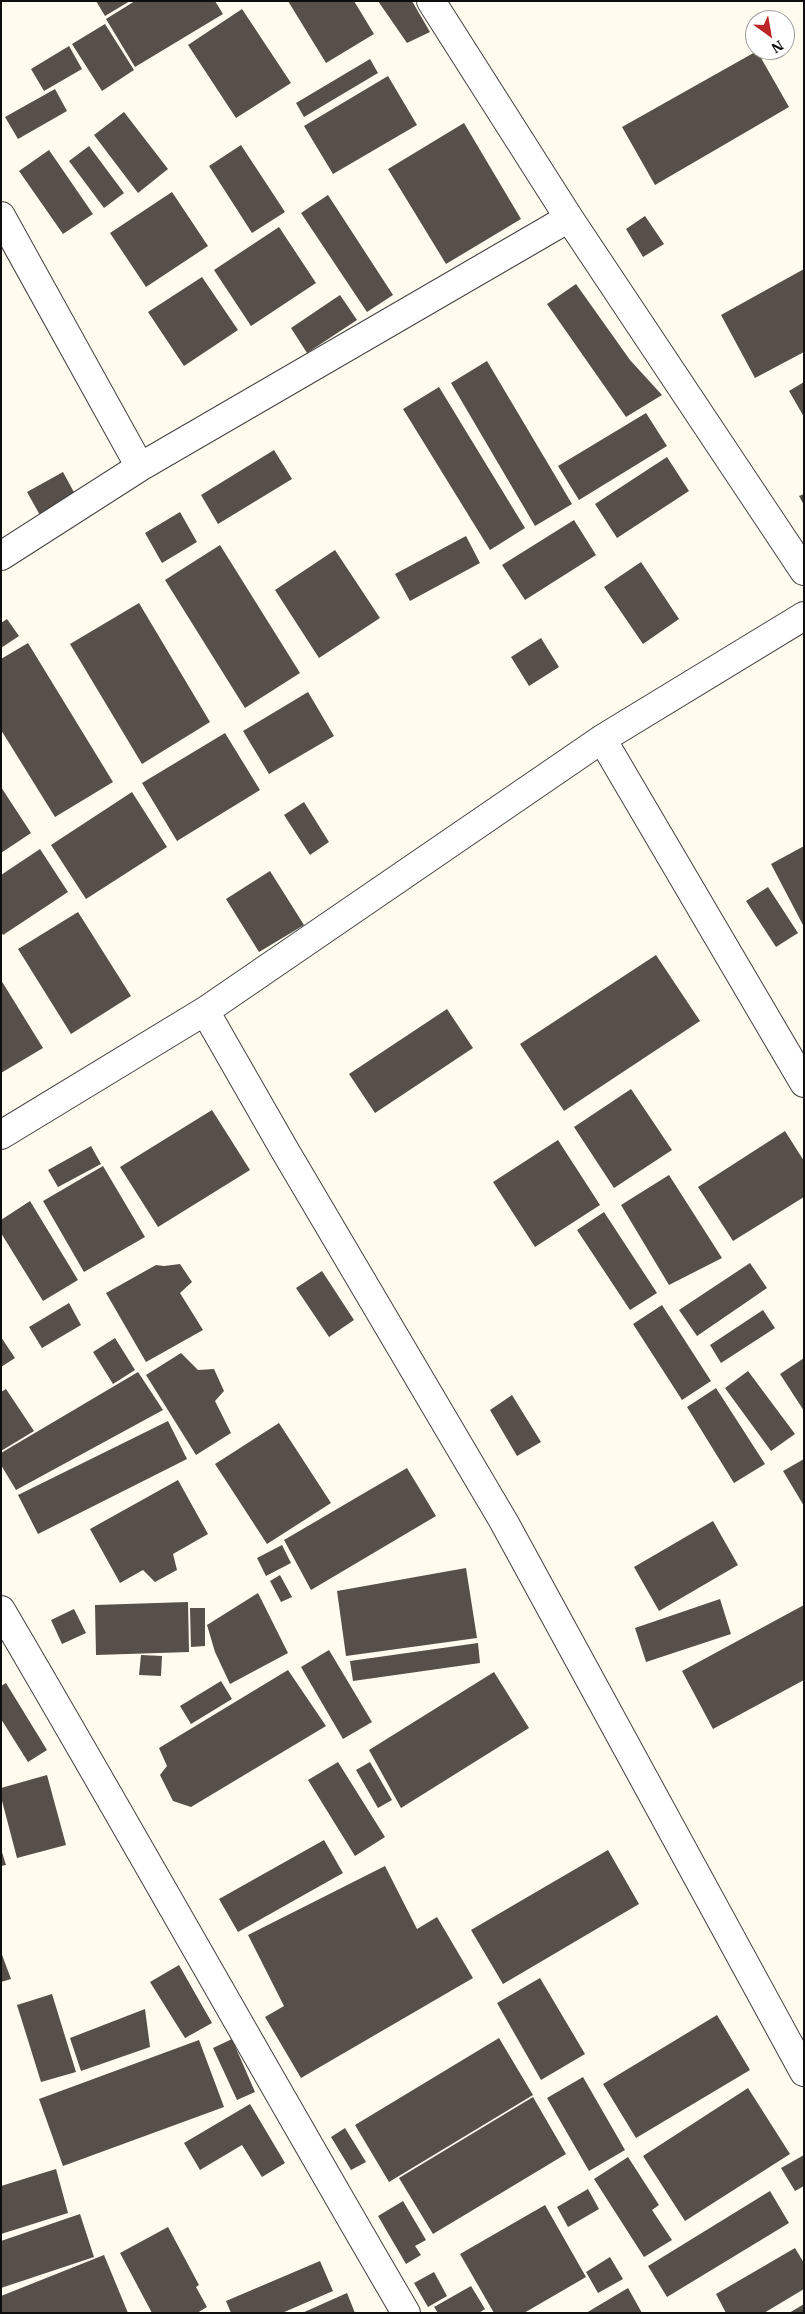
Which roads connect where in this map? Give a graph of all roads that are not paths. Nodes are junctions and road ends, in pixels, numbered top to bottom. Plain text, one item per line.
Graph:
1 (431, 1) edge
2 (1, 216) edge
3 (569, 218) junction
4 (140, 467) junction
5 (1, 556) edge
6 (804, 571) edge
7 (804, 616) edge
8 (602, 740) junction
9 (205, 1011) junction
10 (804, 1083) edge
11 (1, 1135) edge
12 (1, 1610) edge
13 (804, 2072) edge
14 (406, 2313) edge

1 - 3 street
2 - 4 street
3 - 4 street
3 - 6 street
4 - 5 street
7 - 8 street
8 - 9 street
8 - 10 street
9 - 11 street
9 - 13 street
12 - 14 street

